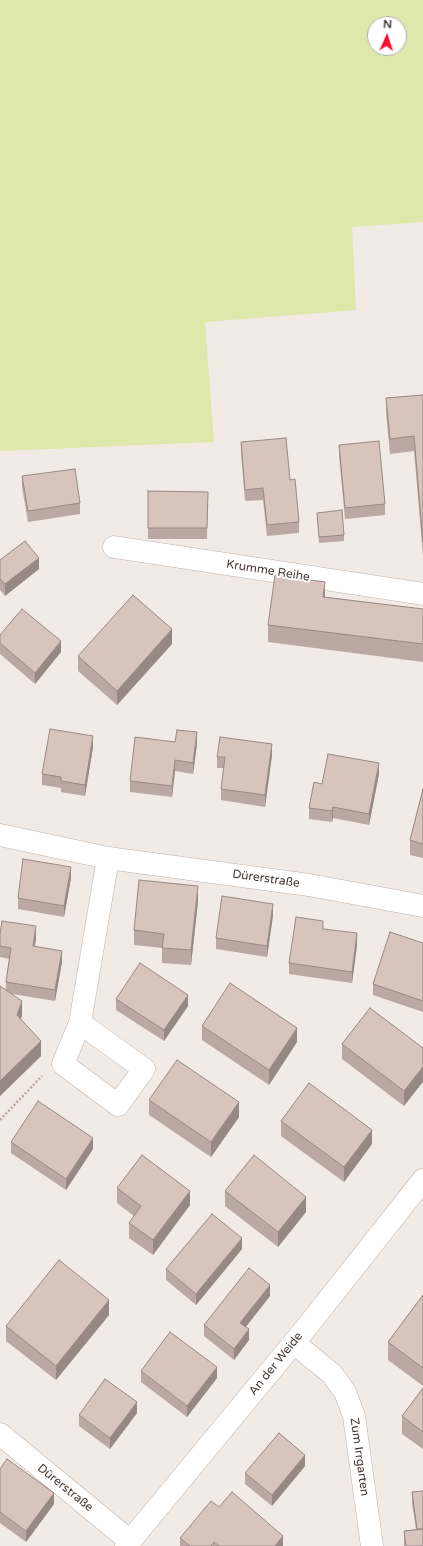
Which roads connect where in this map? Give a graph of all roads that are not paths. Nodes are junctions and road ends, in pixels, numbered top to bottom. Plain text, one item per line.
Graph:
1 (114, 547) dead end
2 (423, 594) edge
3 (0, 835) edge
4 (108, 858) junction
5 (423, 906) edge
6 (80, 1023) junction
7 (423, 1180) edge
8 (294, 1343) junction
9 (0, 1434) edge
10 (128, 1544) edge
11 (372, 1546) edge

1 - 2 street, Krumme Reihe
3 - 4 street, Dürerstraße
4 - 5 street, Dürerstraße
4 - 6 street
6 - 6 street
7 - 8 street, An der Weide
8 - 10 street, An der Weide
8 - 11 street, Zum Irrgarten
9 - 10 street, Dürerstraße

